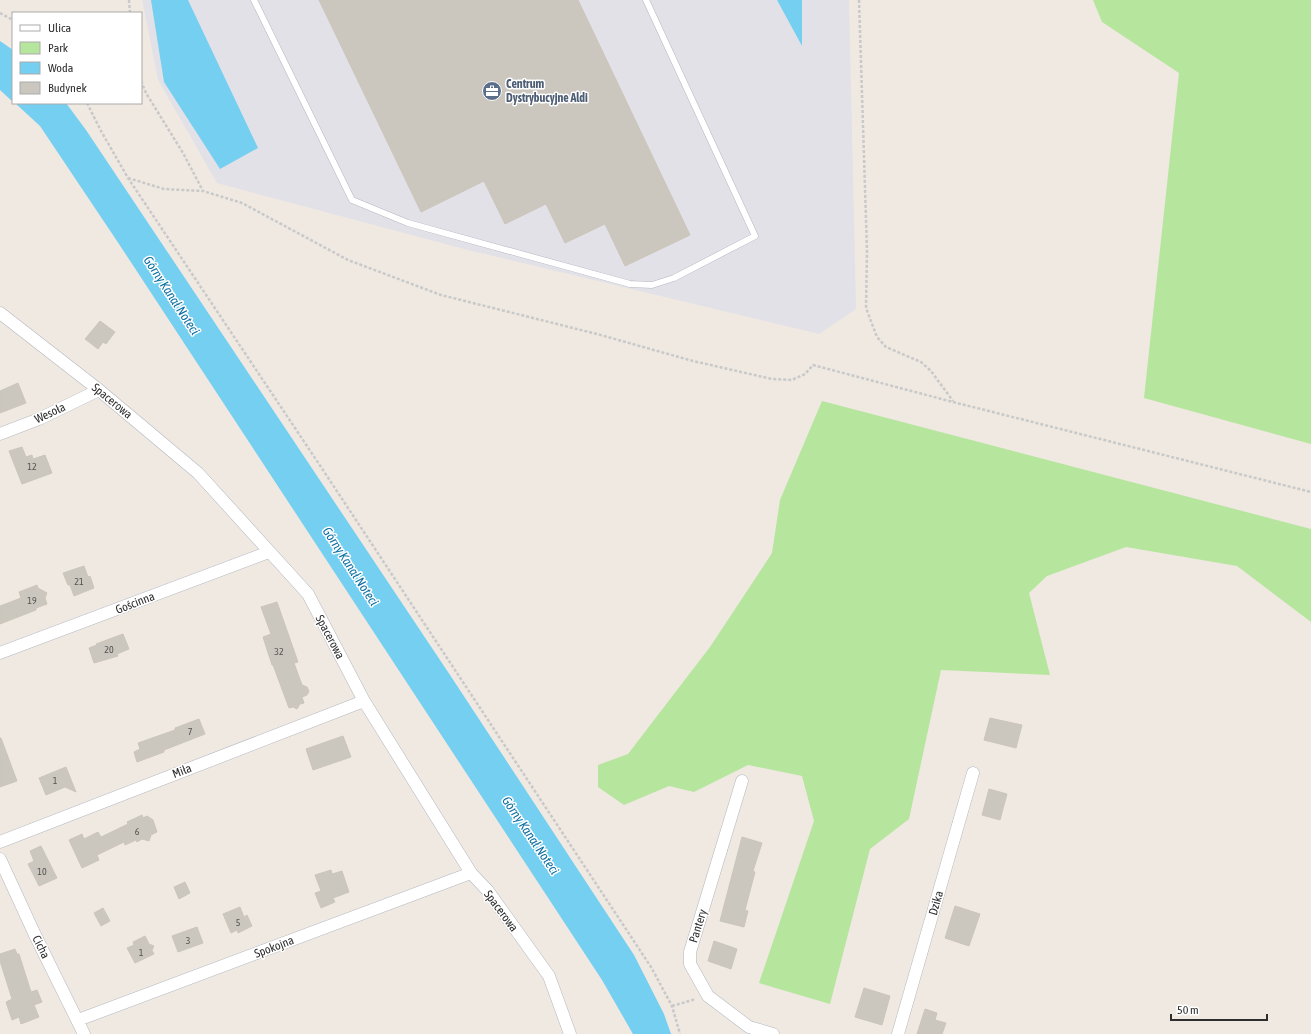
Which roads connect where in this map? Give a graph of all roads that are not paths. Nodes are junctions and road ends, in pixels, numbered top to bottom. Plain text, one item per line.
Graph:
1 (254, 0) edge
2 (646, 0) edge
3 (0, 313) edge
4 (99, 390) junction
5 (0, 434) edge
6 (269, 552) junction
7 (0, 653) edge
8 (364, 701) junction
9 (973, 773) dead end
10 (742, 781) dead end
11 (0, 842) edge
12 (0, 860) edge
13 (471, 873) junction
14 (78, 1020) junction
15 (84, 1034) edge
16 (570, 1034) edge
17 (773, 1034) edge
18 (898, 1034) edge

1 - 2 lane
3 - 4 street, Spacerowa
4 - 5 street, Wesoła
4 - 6 street, Spacerowa
6 - 7 street, Gościnna
6 - 8 street, Spacerowa
8 - 11 street, Miła
8 - 13 street, Spacerowa
9 - 18 street, Dzika
10 - 17 street, Pantery
12 - 14 street, Cicha
13 - 14 street, Spokojna
13 - 16 street, Spacerowa
14 - 15 street, Cicha

